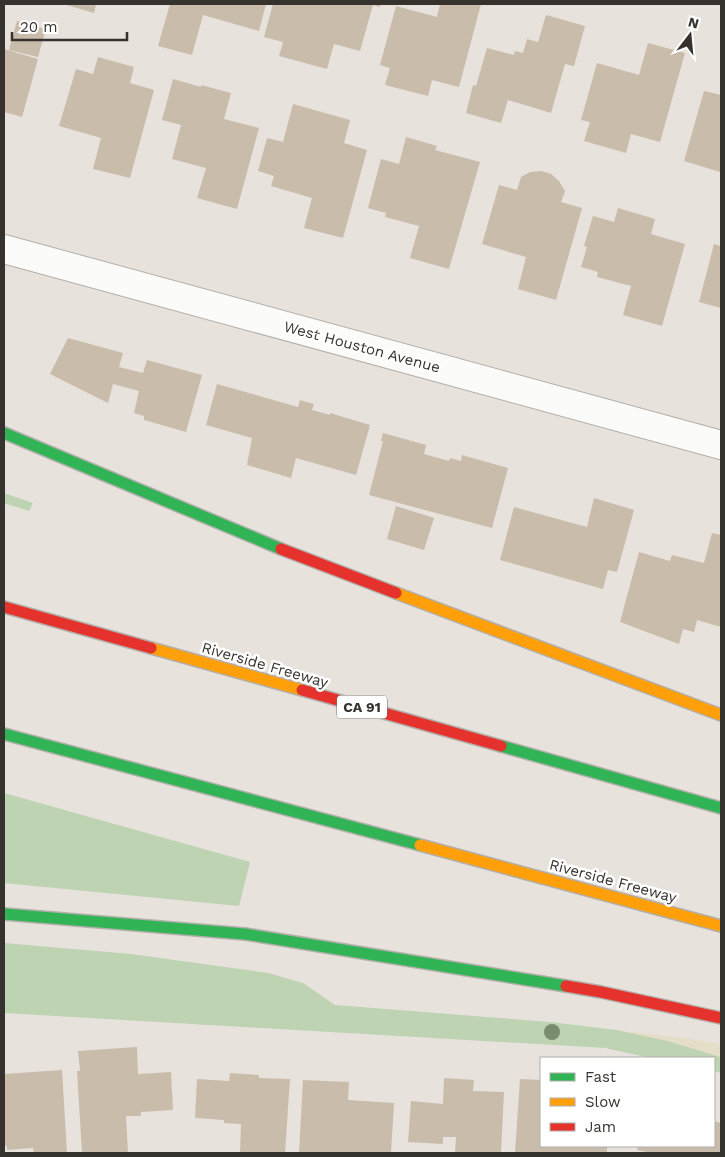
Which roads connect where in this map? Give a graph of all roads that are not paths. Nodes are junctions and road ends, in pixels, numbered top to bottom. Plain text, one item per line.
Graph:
1 (4, 249) edge
2 (4, 433) edge
3 (721, 445) edge
4 (4, 607) edge
5 (721, 715) edge
6 (4, 734) edge
7 (721, 808) edge
8 (4, 914) edge
9 (721, 926) edge
10 (721, 1018) edge

1 - 3 street, West Houston Avenue
2 - 5 highway
4 - 7 highway, Riverside Freeway / CA 91
6 - 9 highway, Riverside Freeway
8 - 10 highway

